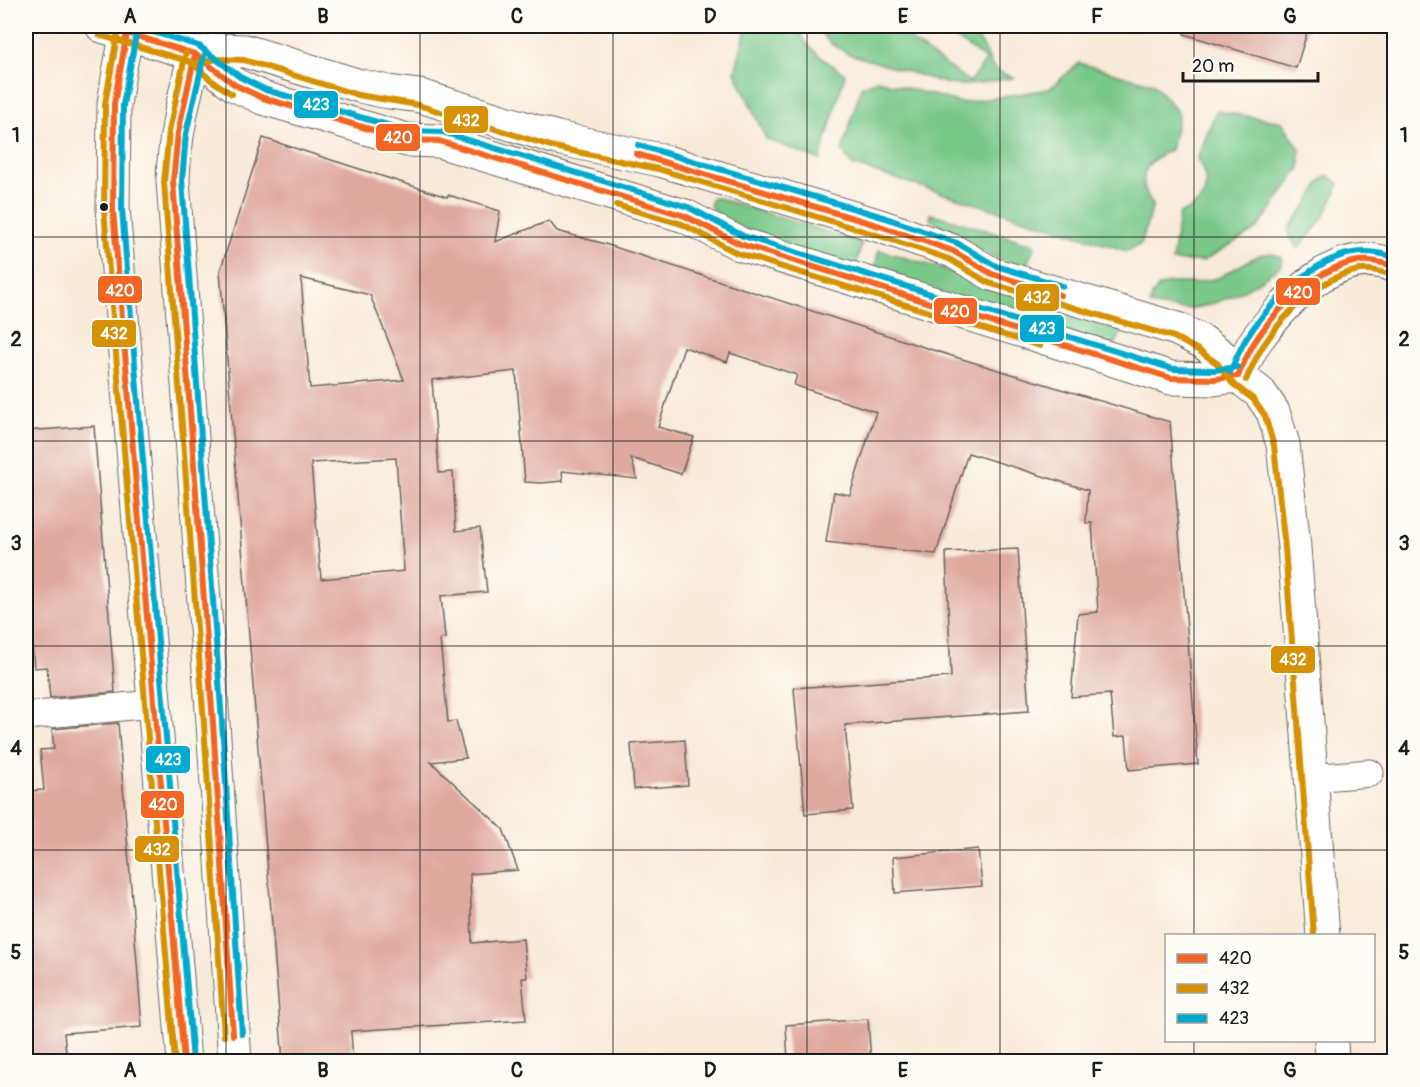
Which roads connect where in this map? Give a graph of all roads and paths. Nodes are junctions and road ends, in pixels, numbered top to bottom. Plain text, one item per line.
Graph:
1 (115, 29) edge
2 (195, 54) junction
3 (1395, 266) edge
4 (1238, 376) junction
5 (153, 704) junction
6 (26, 716) edge
7 (1370, 773) dead end
8 (1311, 778) junction
9 (1323, 934) edge
10 (1331, 1042) edge
11 (184, 1062) edge
12 (235, 1062) edge
13 (1332, 1062) edge

1 - 2 street
1 - 5 street
2 - 4 street
2 - 4 street
2 - 12 street
3 - 4 street
4 - 8 street
5 - 6 lane
5 - 11 street
7 - 8 lane
8 - 9 street
10 - 13 street

